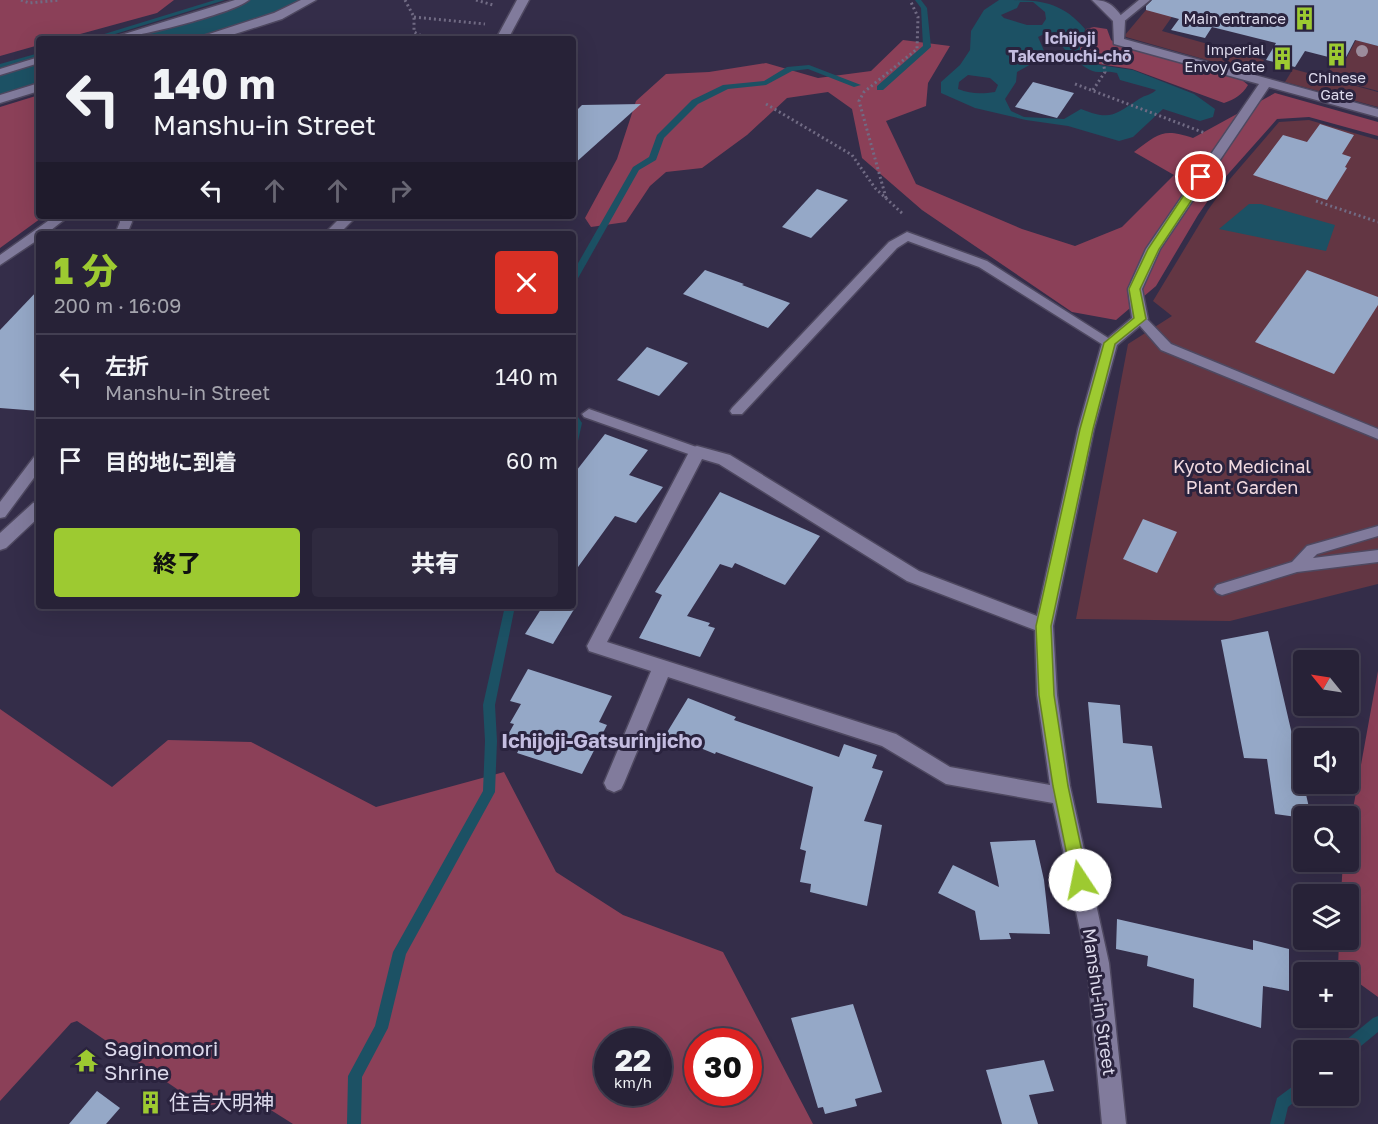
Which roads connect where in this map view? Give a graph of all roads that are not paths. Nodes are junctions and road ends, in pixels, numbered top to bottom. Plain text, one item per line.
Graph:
1 (244, 0) edge
2 (310, 0) edge
3 (523, 0) edge
4 (1098, 0) edge
5 (1145, 0) edge
6 (1119, 21) junction
7 (232, 35) edge
8 (123, 36) edge
9 (504, 36) edge
10 (36, 61) edge
11 (0, 72) edge
12 (1266, 82) junction
13 (36, 88) edge
14 (0, 99) edge
15 (1378, 112) edge
16 (59, 219) edge
17 (347, 219) edge
18 (42, 231) edge
19 (334, 231) edge
20 (36, 235) edge
21 (0, 261) edge
22 (1140, 319) junction
23 (1110, 343) junction
24 (737, 411) dead end
25 (589, 414) dead end
26 (1378, 434) edge
27 (697, 452) junction
28 (36, 465) edge
29 (36, 510) edge
30 (0, 513) edge
31 (1378, 531) edge
32 (0, 543) edge
33 (1378, 555) edge
34 (1297, 566) junction
35 (1222, 589) dead end
36 (1044, 626) junction
37 (662, 667) junction
38 (614, 783) dead end
39 (1063, 796) junction
40 (1114, 1124) edge

1 - 8 lane
2 - 7 street
3 - 9 street
4 - 6 street
5 - 6 lane
6 - 12 street
10 - 11 lane
12 - 15 street
12 - 22 street
13 - 14 street
16 - 18 lane
17 - 19 street
20 - 21 lane
22 - 23 street
22 - 26 lane
23 - 24 lane
23 - 36 street, Manshu-in Street
25 - 27 lane
27 - 36 street
27 - 37 street
28 - 30 lane
29 - 32 street
31 - 34 lane
33 - 34 lane
34 - 35 lane
36 - 39 street, Manshu-in Street
37 - 38 street
37 - 39 street
39 - 40 street, Manshu-in Street

